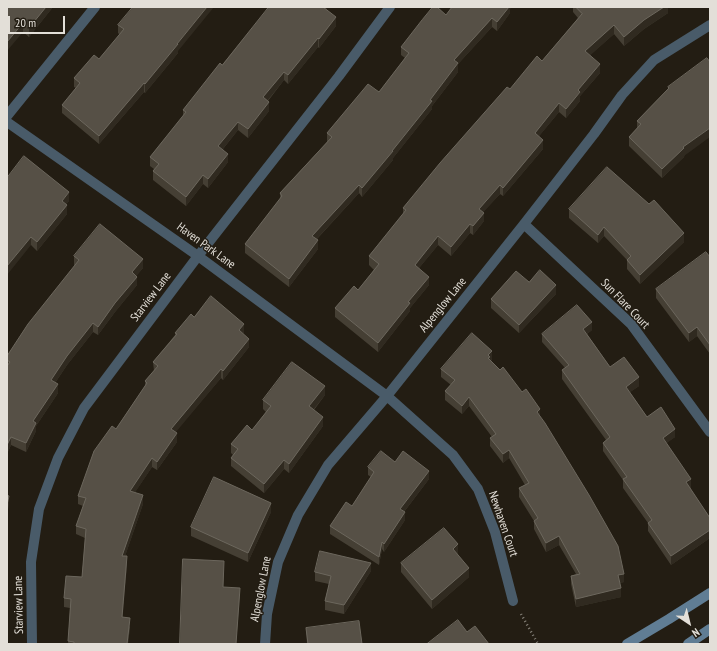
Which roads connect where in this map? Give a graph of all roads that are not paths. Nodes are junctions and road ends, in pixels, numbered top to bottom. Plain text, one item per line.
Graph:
1 (94, 7) edge
2 (390, 7) edge
3 (710, 25) edge
4 (7, 116) edge
5 (7, 122) edge
6 (524, 224) junction
7 (198, 256) junction
8 (387, 396) junction
9 (710, 432) edge
10 (710, 593) edge
11 (513, 601) road end
12 (710, 629) edge
13 (32, 644) edge
14 (265, 644) edge
15 (627, 644) edge
16 (688, 644) edge

1 - 4 street
2 - 7 street, Starview Lane
3 - 6 street, Alpenglow Lane
5 - 7 street, Haven Park Lane
6 - 8 street, Alpenglow Lane
6 - 9 street, Sun Flare Court
7 - 8 street, Haven Park Lane
7 - 13 street, Starview Lane
8 - 11 street, Newhaven Court
8 - 14 street, Alpenglow Lane
10 - 15 street
12 - 16 street

